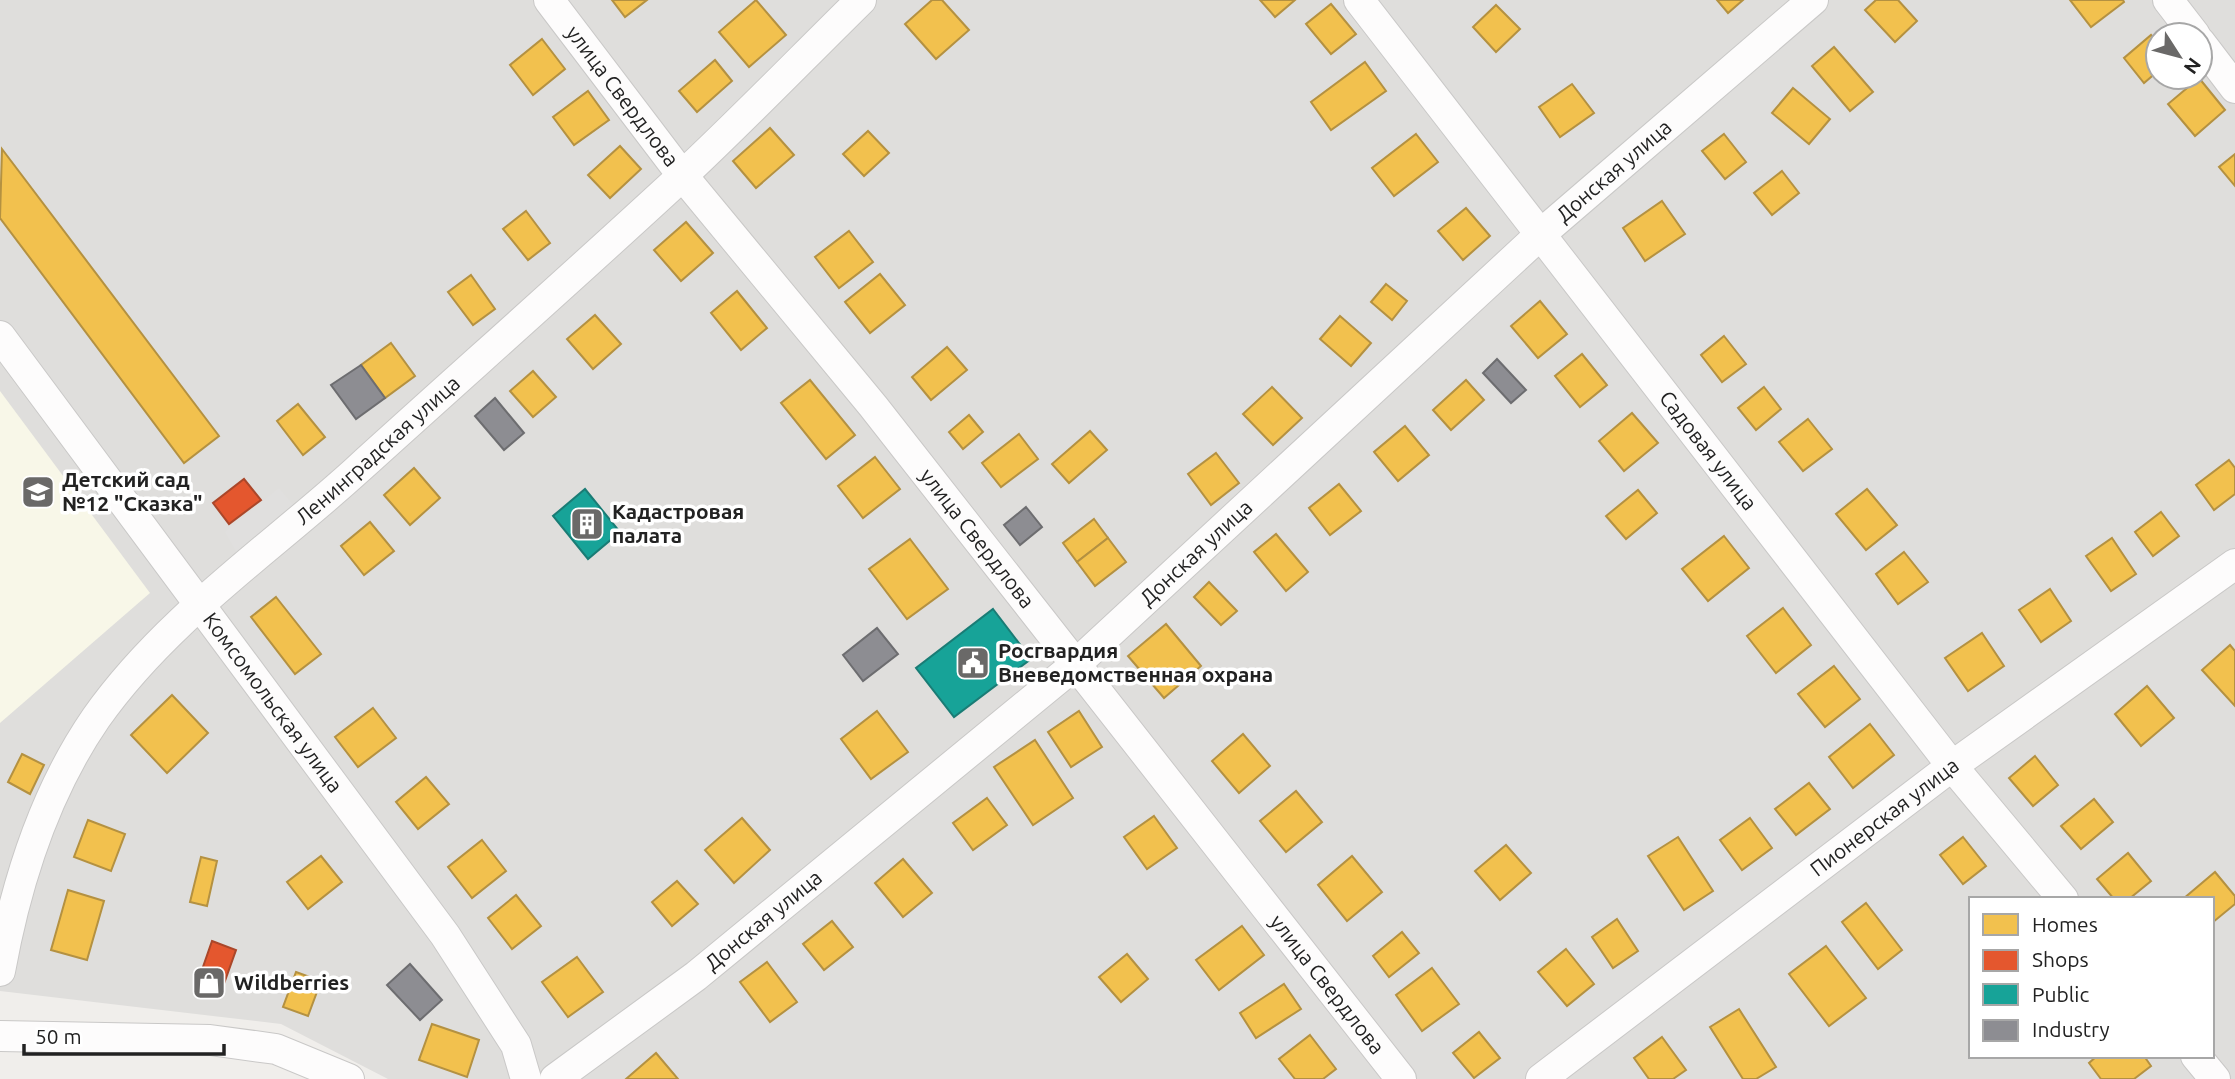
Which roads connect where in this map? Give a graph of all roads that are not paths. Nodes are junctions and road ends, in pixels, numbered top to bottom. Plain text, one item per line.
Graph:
1 (549, 0) edge
2 (861, 0) edge
3 (1359, 0) edge
4 (1813, 0) edge
5 (2168, 0) edge
6 (2184, 21) edge
7 (2214, 60) edge
8 (2235, 88) edge
9 (682, 176) junction
10 (1542, 233) junction
11 (0, 336) edge
12 (2235, 564) edge
13 (201, 606) junction
14 (1075, 665) junction
15 (1952, 766) junction
16 (2061, 897) edge
17 (0, 971) edge
18 (0, 1036) edge
19 (2198, 1058) edge
20 (349, 1079) edge
21 (526, 1079) edge
22 (555, 1079) edge
23 (1401, 1079) edge
24 (1541, 1079) edge
25 (2215, 1079) edge

1 - 9 street, улица Свердлова
2 - 9 street, Ленинградская улица
3 - 10 street, Садовая улица
4 - 10 street, Донская улица
5 - 6 street
7 - 8 street
9 - 13 street, Ленинградская улица
9 - 14 street, улица Свердлова
10 - 14 street, Донская улица
10 - 15 street, Садовая улица
11 - 13 street, Комсомольская улица
12 - 15 street, Пионерская улица
13 - 17 street, Ленинградская улица
13 - 21 street, Комсомольская улица
14 - 22 street, Донская улица
14 - 23 street, улица Свердлова
15 - 16 street, Садовая улица
15 - 24 street, Пионерская улица
18 - 20 street
19 - 25 street

